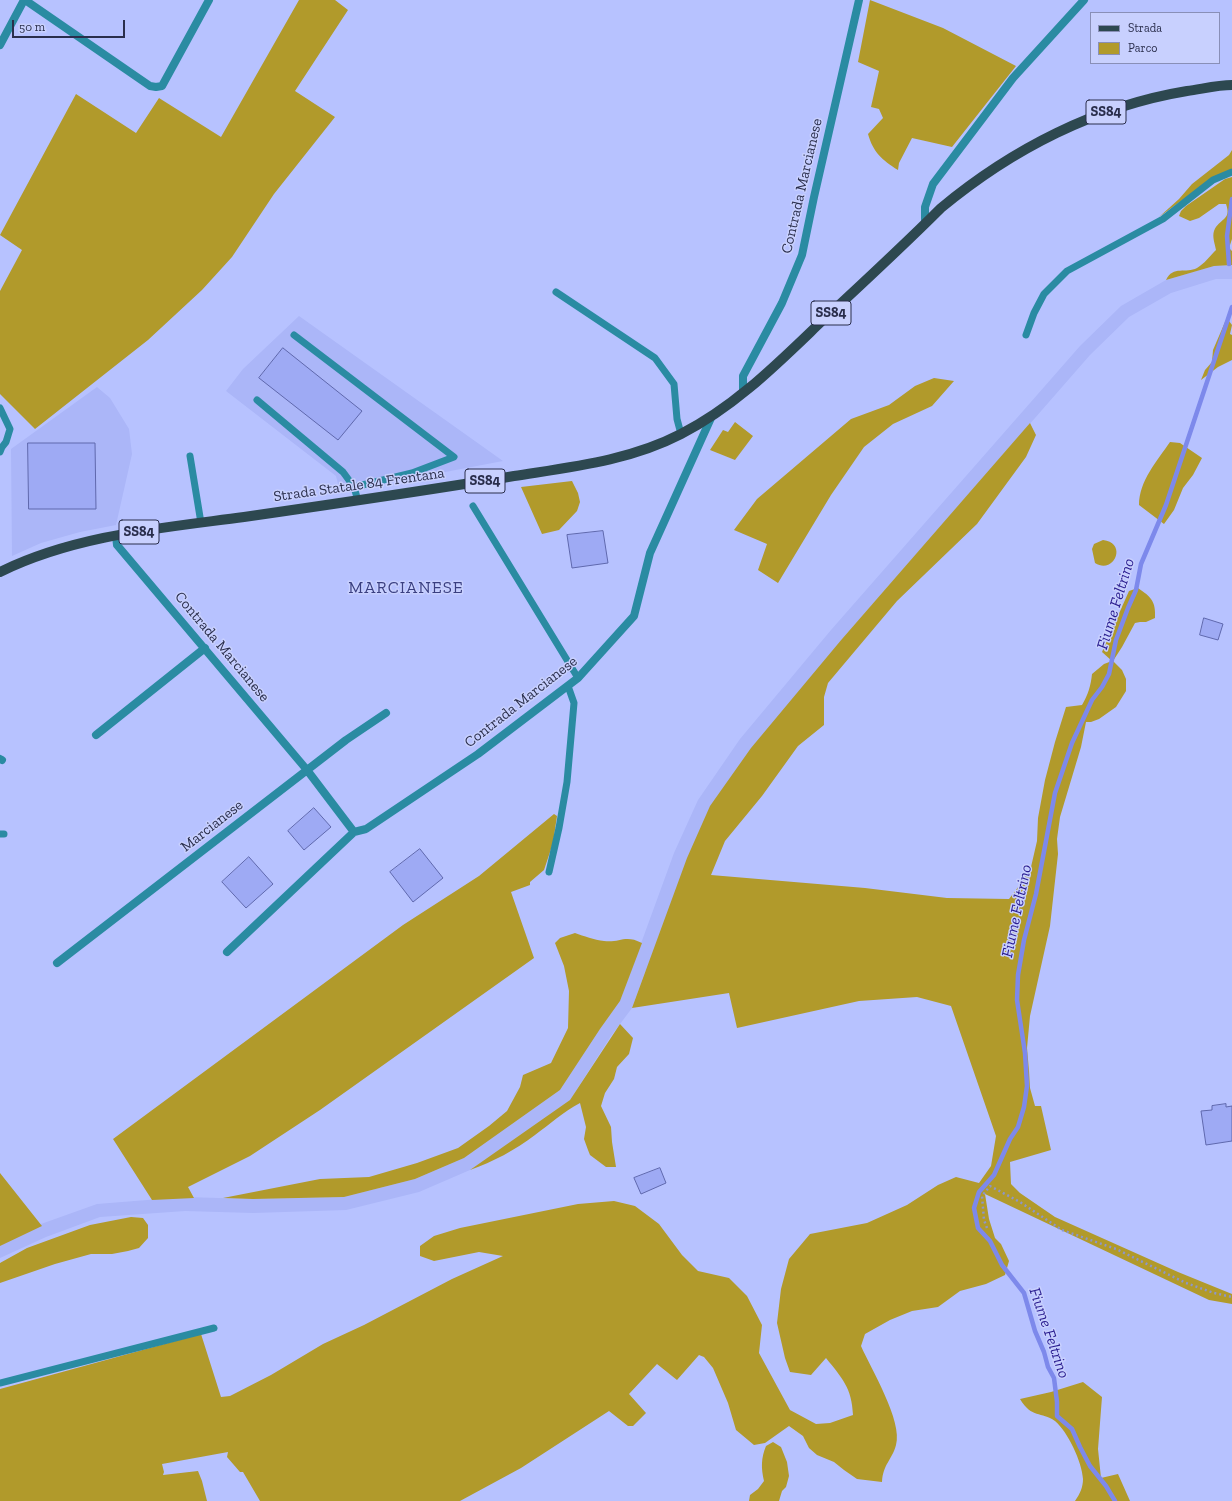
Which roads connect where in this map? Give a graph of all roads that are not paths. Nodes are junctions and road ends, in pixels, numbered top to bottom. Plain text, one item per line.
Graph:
1 (24, 0) edge
2 (209, 0) edge
3 (859, 0) edge
4 (1084, 0) edge
5 (0, 45) edge
6 (1232, 85) edge
7 (1232, 172) edge
8 (925, 224) junction
9 (556, 292) dead end
10 (294, 335) dead end
11 (1026, 335) dead end
12 (743, 393) junction
13 (257, 400) dead end
14 (0, 408) edge
15 (711, 418) junction
16 (681, 434) junction
17 (0, 452) edge
18 (190, 456) dead end
19 (354, 487) junction
20 (358, 501) junction
21 (473, 506) dead end
22 (201, 523) junction
23 (116, 536) junction
24 (0, 572) edge
25 (205, 648) junction
26 (578, 678) junction
27 (568, 686) junction
28 (386, 712) dead end
29 (96, 735) dead end
30 (307, 770) junction
31 (354, 832) junction
32 (549, 872) dead end
33 (227, 952) dead end
34 (57, 963) dead end
35 (214, 1328) dead end
36 (0, 1383) edge

1 - 2 street
1 - 5 street
3 - 12 street, Contrada Marcianese
4 - 8 street
6 - 8 main road, Strada Statale 84 Frentana / SS84
7 - 11 lane
8 - 12 main road, Strada Statale 84 Frentana / SS84
9 - 16 lane
10 - 19 lane
12 - 15 main road, Strada Statale 84 Frentana / SS84
13 - 19 lane
14 - 17 lane
15 - 16 main road, Strada Statale 84 Frentana / SS84
15 - 26 street, Contrada Marcianese
16 - 20 main road, Strada Statale 84 Frentana / SS84
18 - 22 lane
19 - 20 lane
20 - 22 main road, Strada Statale 84 Frentana / SS84
21 - 26 lane
22 - 23 main road, Strada Statale 84 Frentana / SS84
23 - 24 main road, Strada Statale 84 Frentana / SS84
23 - 25 street, Contrada Marcianese
25 - 29 street
25 - 30 street, Contrada Marcianese
26 - 27 street, Contrada Marcianese
27 - 31 street, Contrada Marcianese
27 - 32 lane
28 - 30 street, Marcianese
30 - 31 street, Contrada Marcianese
30 - 34 street, Marcianese
31 - 33 street, Contrada Marcianese
35 - 36 lane

